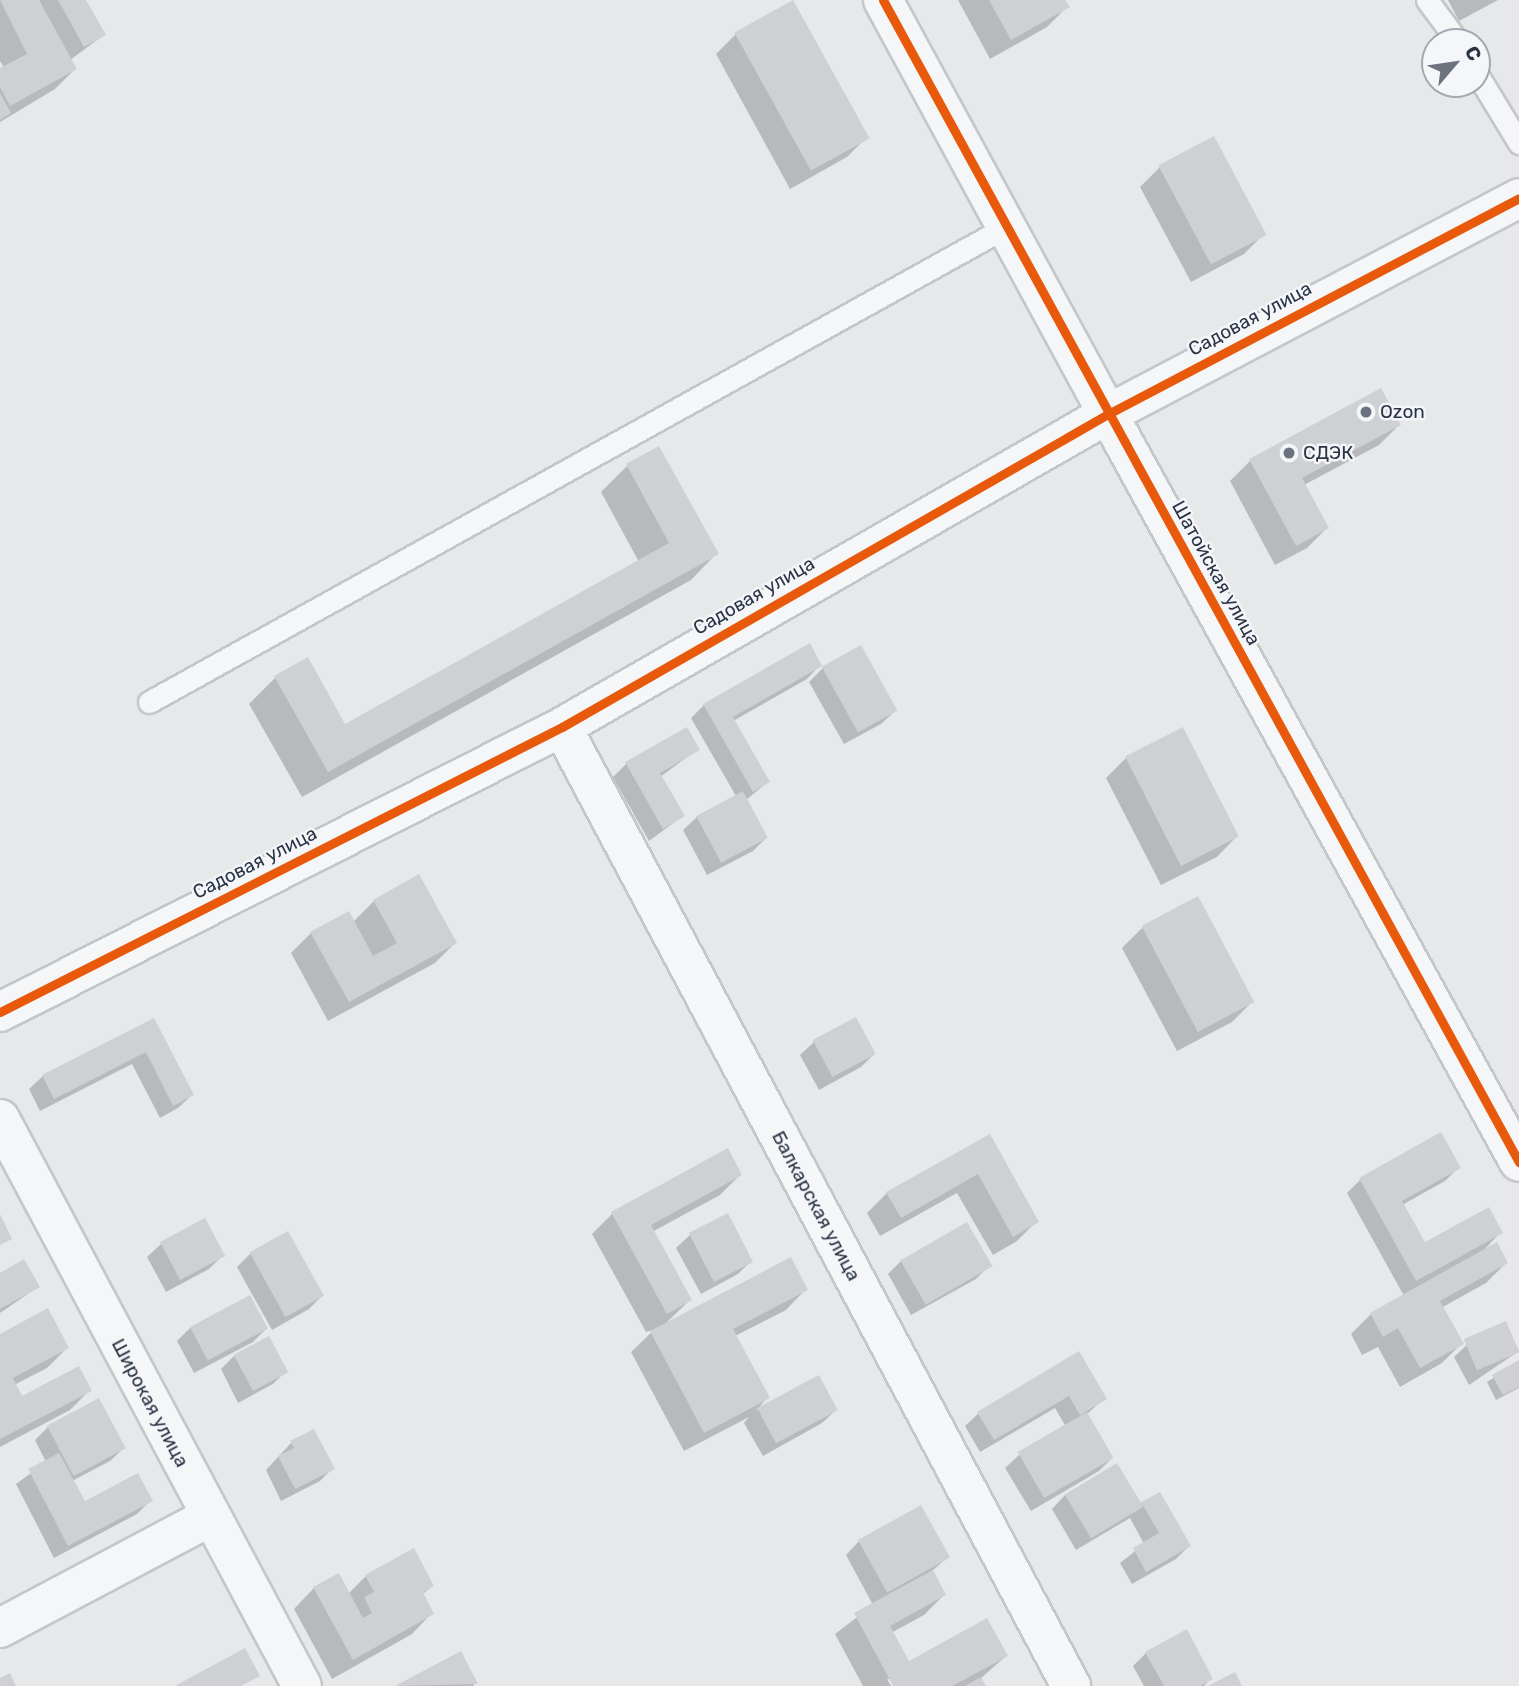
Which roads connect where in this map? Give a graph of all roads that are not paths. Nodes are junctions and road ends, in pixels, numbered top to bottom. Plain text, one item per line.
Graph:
1 (883, 0) edge
2 (1427, 0) edge
3 (1448, 28) edge
4 (1491, 97) edge
5 (1519, 143) edge
6 (1519, 198) edge
7 (1006, 227) junction
8 (1108, 414) junction
9 (149, 702) dead end
10 (562, 727) junction
11 (0, 1013) edge
12 (0, 1119) edge
13 (1519, 1162) edge
14 (210, 1517) junction
15 (0, 1628) edge
16 (302, 1686) edge
17 (1071, 1686) edge

1 - 7 street, Шатойская улица
2 - 3 lane
4 - 5 lane
6 - 8 street, Садовая улица
7 - 8 street, Шатойская улица
7 - 9 lane
8 - 10 street, Садовая улица
8 - 13 street, Шатойская улица
10 - 11 street, Садовая улица
10 - 17 street, Балкарская улица
12 - 14 street, Широкая улица
14 - 15 street
14 - 16 street, Широкая улица

